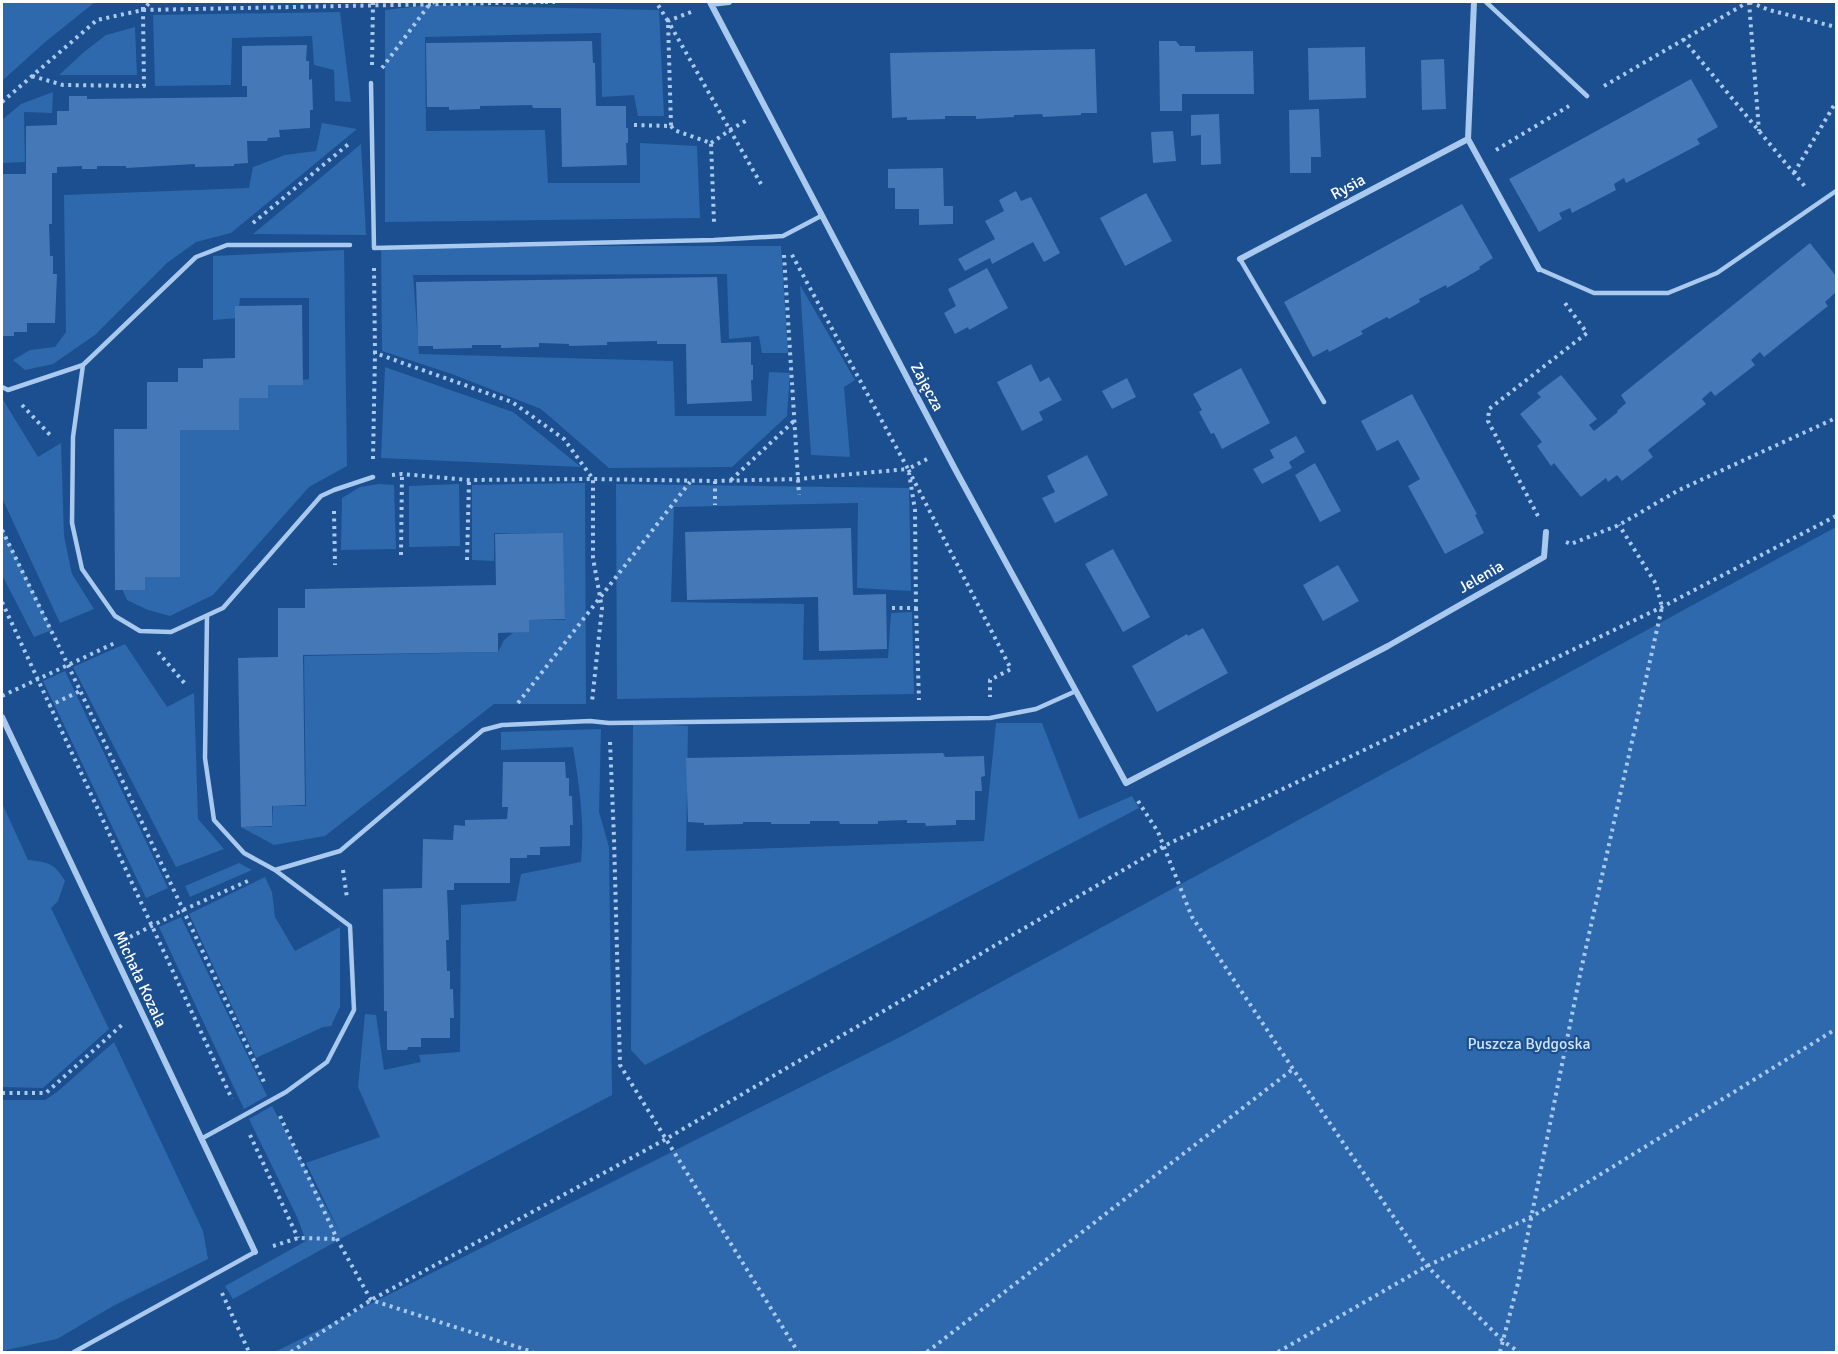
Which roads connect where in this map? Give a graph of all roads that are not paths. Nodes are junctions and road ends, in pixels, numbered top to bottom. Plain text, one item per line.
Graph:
1 (729, 2) edge
2 (1474, 2) edge
3 (1486, 2) edge
4 (711, 3) edge
5 (371, 83) road end
6 (1587, 96) road end
7 (1468, 139) junction
8 (1836, 191) edge
9 (821, 216) junction
10 (350, 246) dead end
11 (1240, 259) joint
12 (1539, 269) joint
13 (83, 365) junction
14 (2, 387) edge
15 (1324, 402) dead end
16 (373, 477) road end
17 (1546, 532) road end
18 (207, 615) junction
19 (1076, 691) junction
20 (2, 717) edge
21 (1126, 783) joint
22 (274, 870) junction
23 (201, 1139) junction
24 (255, 1252) joint
25 (74, 1353) edge

1 - 4 street
2 - 7 street
3 - 6 lane
4 - 9 street, Zajęcza
5 - 9 lane
7 - 11 street, Rysia
7 - 12 street
8 - 12 lane
9 - 19 street, Zajęcza
10 - 13 lane
11 - 15 lane
13 - 14 lane
13 - 18 lane
16 - 18 lane
17 - 21 street, Jelenia
18 - 22 lane
19 - 21 street, Zajęcza
19 - 22 lane
20 - 23 street, Michała Kozala
22 - 23 lane
23 - 24 street, Michała Kozala
24 - 25 lane

